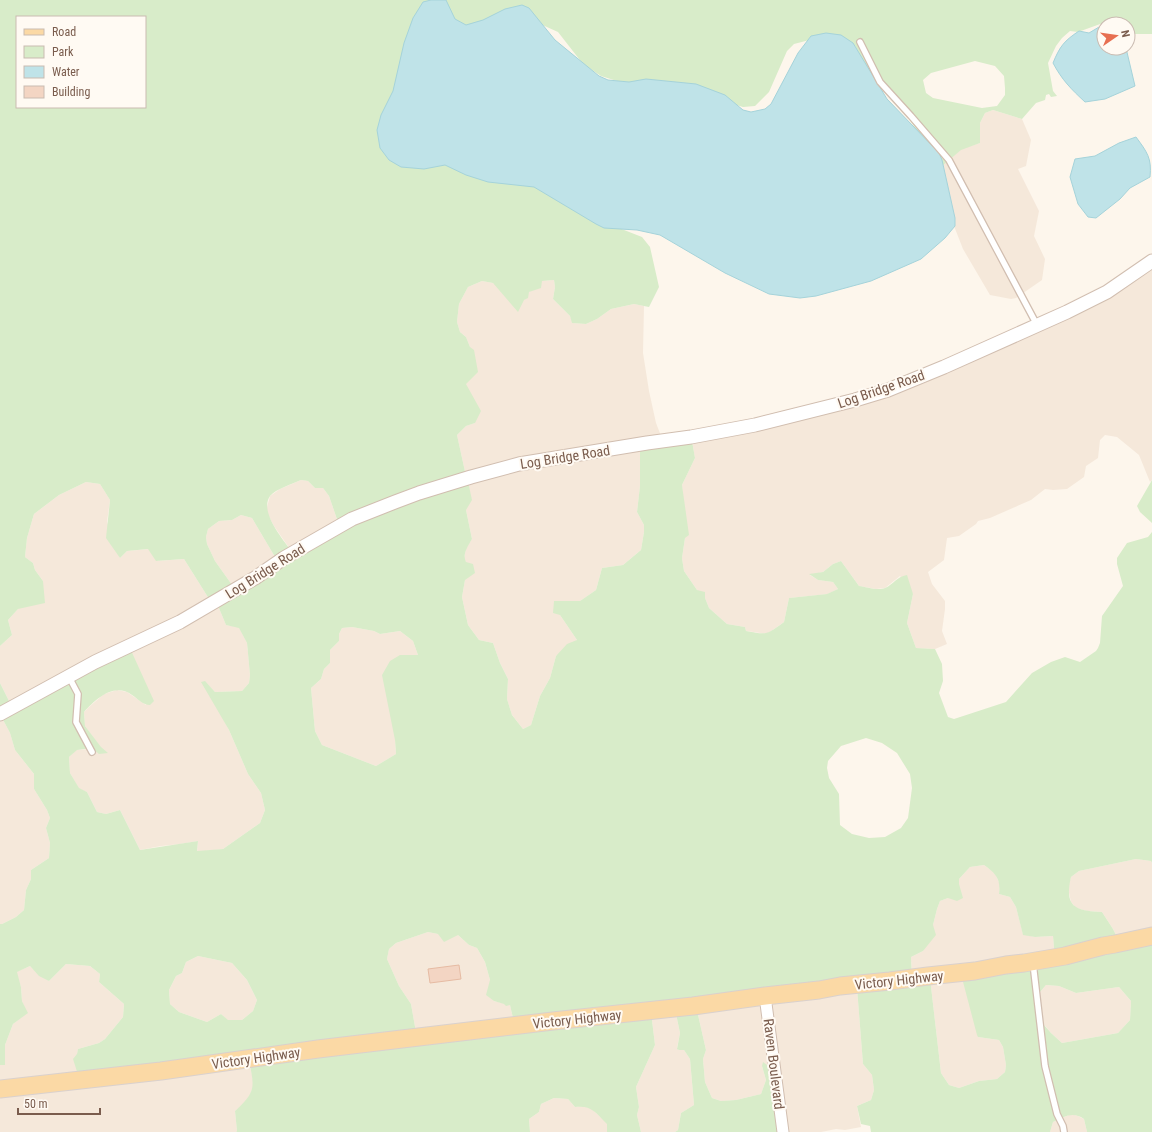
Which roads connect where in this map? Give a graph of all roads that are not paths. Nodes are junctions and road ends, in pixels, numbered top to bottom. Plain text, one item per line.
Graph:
1 (860, 42) dead end
2 (1152, 260) edge
3 (1037, 325) junction
4 (68, 677) junction
5 (0, 714) edge
6 (92, 752) dead end
7 (1152, 936) edge
8 (1033, 961) junction
9 (765, 996) junction
10 (0, 1089) edge
11 (783, 1132) edge
12 (1064, 1132) edge

1 - 3 lane
2 - 3 street, Log Bridge Road
3 - 4 street, Log Bridge Road
4 - 5 street, Log Bridge Road
4 - 6 lane
7 - 8 main road, Victory Highway
8 - 9 main road, Victory Highway
8 - 12 lane
9 - 10 main road, Victory Highway
9 - 11 street, Raven Boulevard

